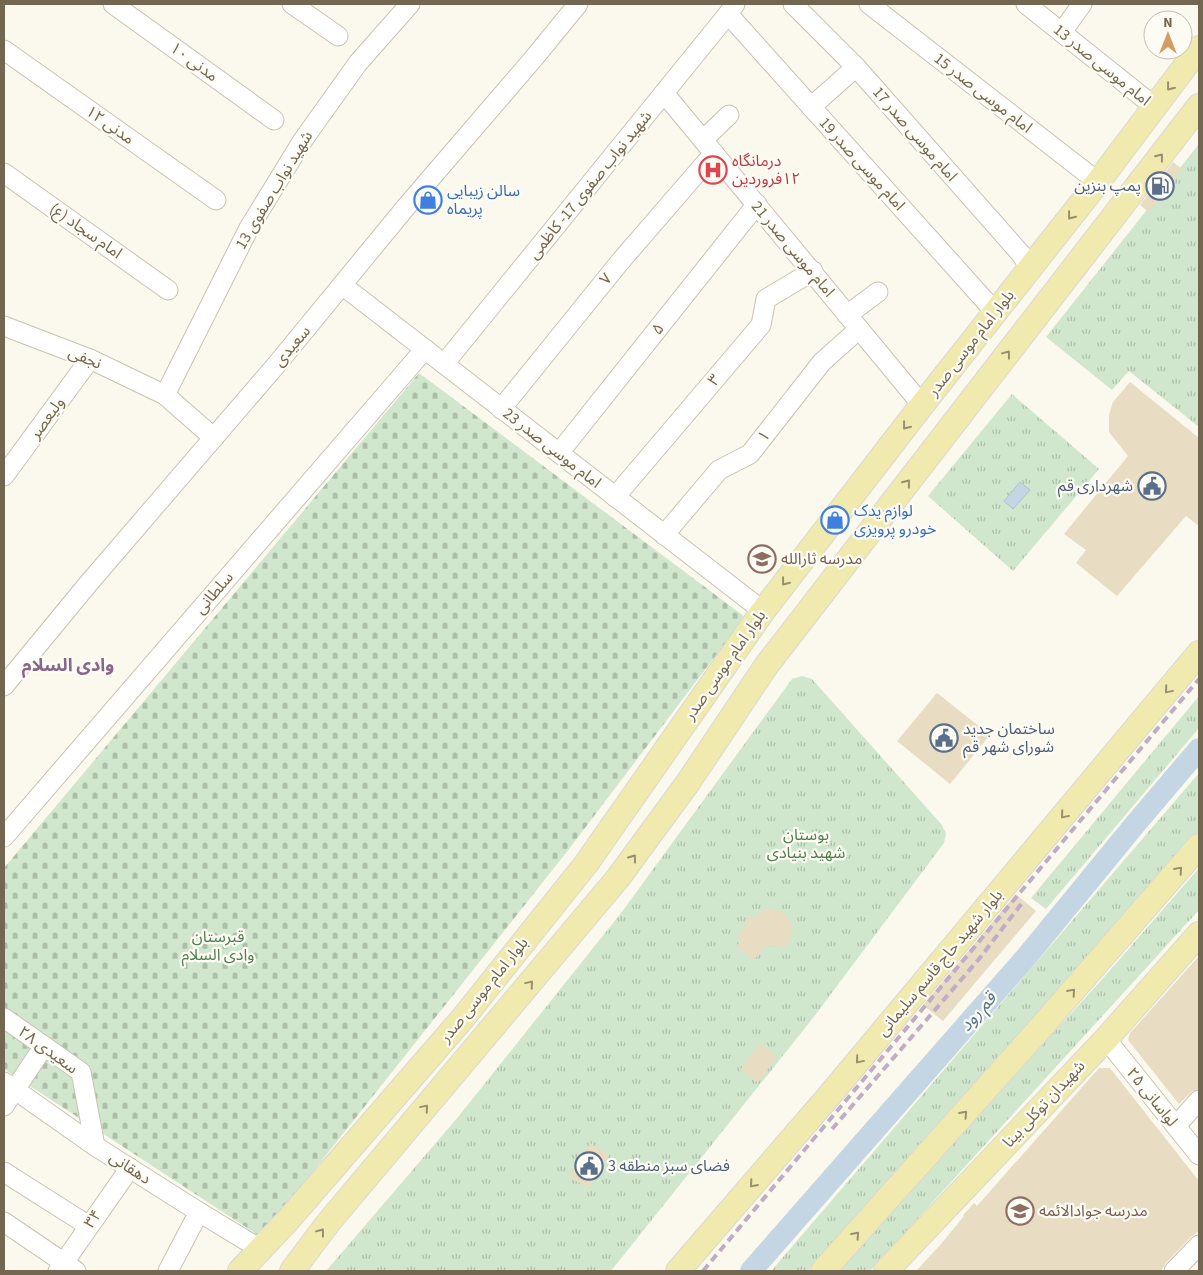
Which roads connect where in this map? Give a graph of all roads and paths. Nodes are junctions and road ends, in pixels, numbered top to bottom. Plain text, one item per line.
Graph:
1 (113, 4) edge
2 (292, 4) edge
3 (410, 4) edge
4 (578, 4) edge
5 (794, 4) edge
6 (869, 4) edge
7 (1026, 4) edge
8 (1082, 4) edge
9 (732, 9) edge
10 (1062, 32) junction
11 (338, 36) dead end
12 (1199, 48) edge
13 (4, 50) edge
14 (856, 67) junction
15 (664, 93) junction
16 (1199, 106) edge
17 (812, 107) junction
18 (1155, 107) junction
19 (729, 115) dead end
20 (274, 120) dead end
21 (708, 146) junction
22 (4, 173) edge
23 (1098, 182) junction
24 (216, 200) dead end
25 (757, 204) junction
26 (1030, 268) junction
27 (813, 271) junction
28 (342, 286) junction
29 (168, 290) dead end
30 (878, 292) dead end
31 (996, 313) junction
32 (853, 322) junction
33 (4, 326) edge
34 (425, 349) junction
35 (90, 359) junction
36 (444, 364) junction
37 (165, 394) junction
38 (922, 405) junction
39 (502, 409) junction
40 (214, 438) junction
41 (559, 453) junction
42 (4, 476) edge
43 (616, 497) junction
44 (664, 535) junction
45 (763, 611) junction
46 (1199, 653) edge
47 (4, 686) edge
48 (4, 838) edge
49 (1199, 846) edge
50 (1199, 934) edge
51 (4, 1018) edge
52 (1106, 1039) junction
53 (44, 1046) junction
54 (10, 1086) edge
55 (1199, 1100) edge
56 (4, 1106) edge
57 (1176, 1126) junction
58 (94, 1146) junction
59 (1199, 1156) edge
60 (130, 1168) junction
61 (4, 1172) edge
62 (199, 1212) junction
63 (4, 1222) edge
64 (89, 1226) junction
65 (1199, 1245) edge
66 (260, 1249) junction
67 (66, 1269) edge
68 (168, 1271) edge
69 (240, 1271) edge
70 (292, 1271) edge
71 (678, 1271) edge
72 (824, 1271) edge
73 (886, 1271) edge
74 (1174, 1271) edge

1 - 20 street, مدنی ۱۰
2 - 11 street
3 - 37 street, شهید نواب صفوی 13
4 - 28 street, سعیدی
5 - 14 street, امام موسی صدر 17
6 - 23 street, امام موسی صدر 15
7 - 10 street, امام موسی صدر 13
8 - 10 street
9 - 15 street, شهید نواب صفوی 17- کاظمی
9 - 17 street, امام موسی صدر 19
10 - 18 street, امام موسی صدر 13
12 -> 18 main road, بلوار امام موسی صدر
13 - 24 street, مدنی ۱۲
14 - 17 street
14 - 26 street, امام موسی صدر 17
15 - 21 street, امام موسی صدر 21
15 - 36 street, شهید نواب صفوی 17- کاظمی
70 -> 16 main road, بلوار امام موسی صدر
17 - 31 street, امام موسی صدر 19
18 - 23 main road, بلوار امام موسی صدر
19 - 21 street
21 - 25 street, امام موسی صدر 21
21 - 39 street, ۷
22 - 29 street, امام سجاد (ع)
23 -> 26 main road, بلوار امام موسی صدر
25 - 27 street, امام موسی صدر 21
25 - 41 street, ۵
26 - 31 main road, بلوار امام موسی صدر
27 - 32 street, امام موسی صدر 21
27 - 43 street, ۳
28 - 34 street, امام موسی صدر 23
28 - 40 street, سعیدی
30 - 32 street, ۱
31 - 38 main road, بلوار امام موسی صدر
32 - 38 street, امام موسی صدر 21
32 - 44 street, ۱
33 - 35 street, نجفی
34 - 36 street, امام موسی صدر 23
34 - 48 street, سلطانی
35 - 37 street, نجفی
35 - 42 street, ولیعصر
36 - 39 street, امام موسی صدر 23
37 - 40 street, نجفی
38 -> 45 main road, بلوار امام موسی صدر
39 - 41 street, امام موسی صدر 23
40 - 47 street, سعیدی
41 - 43 street, امام موسی صدر 23
43 - 44 street, امام موسی صدر 23
44 - 45 street, امام موسی صدر 23
45 - 66 main road, بلوار امام موسی صدر
46 -> 71 main road, بلوار شهید حاج قاسم سلیمانی
72 -> 49 main road
50 - 52 main road, شهیدان توکلی بینا
51 - 53 street, سعیدی ۲۸
52 - 57 street, لواسانی ۲۵
52 - 73 main road, شهیدان توکلی بینا
53 - 54 street
53 - 58 street, سعیدی ۲۸
54 - 56 street
54 - 58 street, دهقانی
55 - 57 street
57 - 59 street, لواسانی ۲۵
58 - 60 street, دهقانی
60 - 62 street, دهقانی
60 - 64 street, ۳۴
61 - 64 street
62 - 66 street, دهقانی
62 - 68 street
63 - 67 street
64 - 67 street, ۳۴
65 - 74 street
66 - 69 main road, بلوار امام موسی صدر

